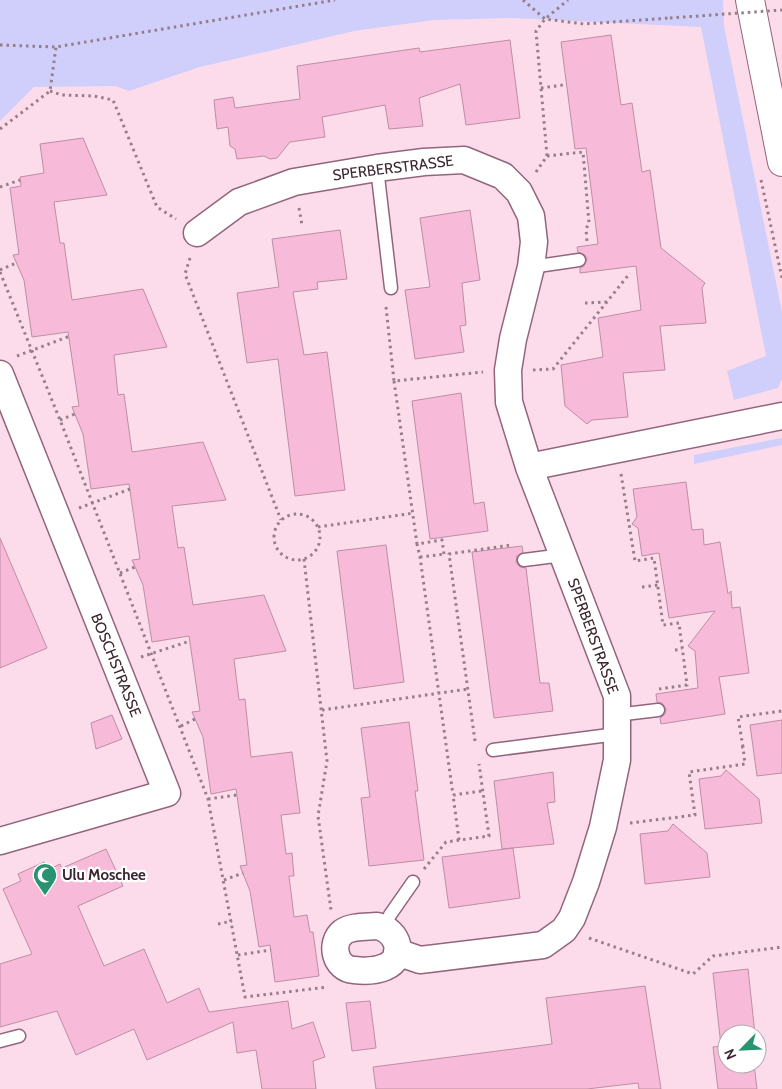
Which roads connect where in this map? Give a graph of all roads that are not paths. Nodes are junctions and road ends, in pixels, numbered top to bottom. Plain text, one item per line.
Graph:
1 (750, 0) edge
2 (782, 162) edge
3 (376, 168) junction
4 (197, 233) road end
5 (579, 260) dead end
6 (531, 267) junction
7 (391, 288) road end
8 (8, 365) edge
9 (782, 416) edge
10 (529, 467) junction
11 (563, 555) junction
12 (524, 560) dead end
13 (658, 710) dead end
14 (616, 715) junction
15 (493, 750) road end
16 (0, 841) edge
17 (413, 882) road end
18 (384, 928) junction
19 (397, 952) junction
20 (19, 1036) dead end
21 (0, 1041) edge

1 - 2 main road
3 - 4 street, SPERBERSTRASSE
3 - 6 street, SPERBERSTRASSE
3 - 7 lane
5 - 6 lane
6 - 10 street, SPERBERSTRASSE
8 - 16 street, BOSCHSTRASSE
9 - 10 street
10 - 11 street, SPERBERSTRASSE
11 - 12 lane
11 - 14 street, SPERBERSTRASSE
13 - 14 lane
14 - 15 lane
14 - 19 street, SPERBERSTRASSE
17 - 18 lane
18 - 19 street
18 - 19 street
20 - 21 lane

